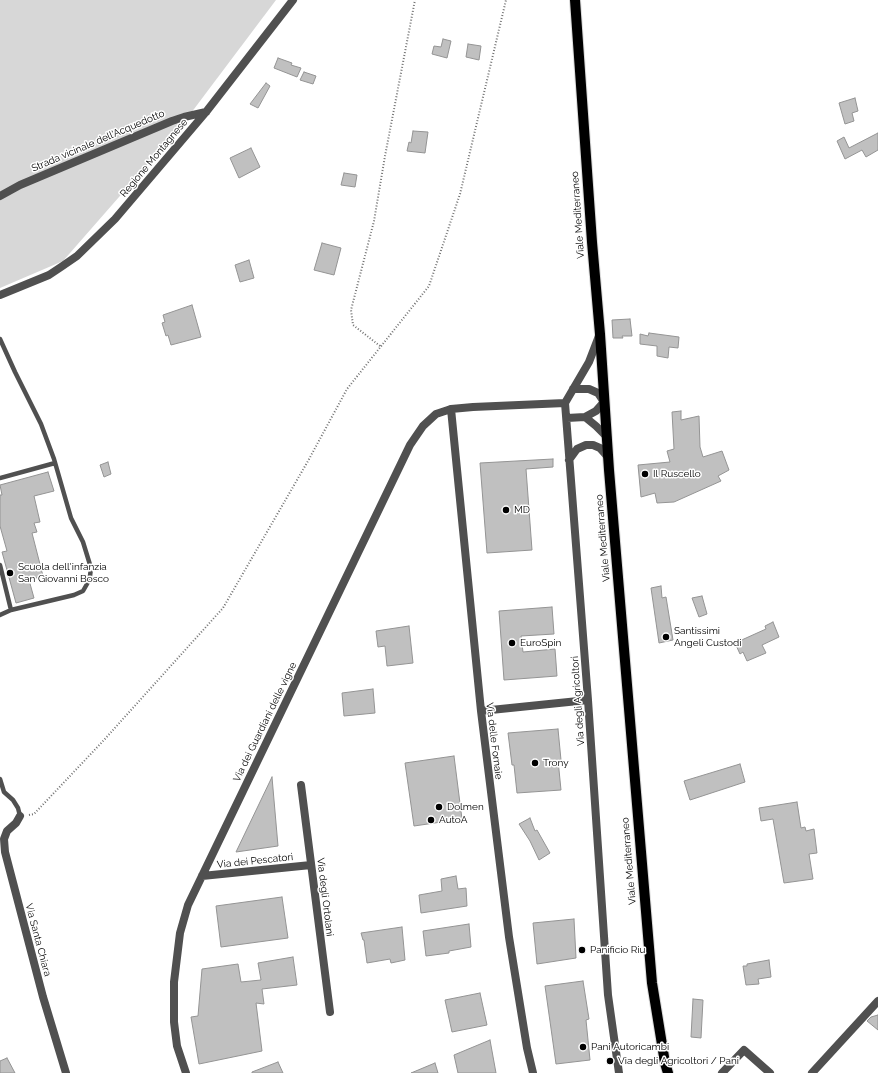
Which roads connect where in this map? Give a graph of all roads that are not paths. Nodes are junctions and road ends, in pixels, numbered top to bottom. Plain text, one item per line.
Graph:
1 (293, 0) edge
2 (575, 0) edge
3 (206, 112) junction
4 (0, 196) edge
5 (0, 295) edge
6 (600, 334) junction
7 (0, 339) edge
8 (573, 389) junction
9 (604, 402) junction
10 (566, 403) junction
11 (451, 409) junction
12 (567, 418) junction
13 (585, 418) junction
14 (607, 437) junction
15 (608, 457) junction
16 (569, 460) junction
17 (55, 463) junction
18 (0, 478) edge
19 (0, 565) edge
20 (11, 610) junction
21 (0, 615) edge
22 (588, 700) junction
23 (480, 711) junction
24 (0, 779) edge
25 (301, 785) dead end
26 (20, 816) joint
27 (311, 865) junction
28 (202, 876) junction
29 (878, 1001) edge
30 (330, 1012) dead end
31 (66, 1073) edge
32 (186, 1073) edge
33 (533, 1073) edge
34 (619, 1073) edge
35 (668, 1073) edge
36 (722, 1073) edge
37 (770, 1073) edge
38 (812, 1073) edge

1 - 3 street, Regione Montagnese
2 - 6 main road, Viale Mediterraneo
3 - 4 street, Strada vicinale dell'Acquedotto
3 - 5 street, Regione Montagnese
6 - 8 street
6 - 9 main road, Viale Mediterraneo
7 - 17 lane
8 - 9 street
8 - 10 street
9 - 13 street
9 - 14 main road, Viale Mediterraneo
10 - 11 street, Via dei Guardiani delle vigne
10 - 12 street, Via degli Agricoltori
11 - 23 street, Via delle Fornaie
11 - 28 street, Via dei Guardiani delle vigne
12 - 13 street
12 - 16 street, Via degli Agricoltori
13 - 14 street
14 - 15 main road, Viale Mediterraneo
15 - 16 street
15 - 35 main road, Viale Mediterraneo
16 - 22 street, Via degli Agricoltori
17 - 18 lane
17 - 20 lane
19 - 20 lane
20 - 21 lane
22 - 23 street
22 - 34 street, Via degli Agricoltori
23 - 33 street, Via delle Fornaie
24 - 26 lane
25 - 27 street, Via degli Ortolani
26 - 31 street, Via Santa Chiara
27 - 28 street, Via dei Pescatori
27 - 30 street, Via degli Ortolani
28 - 32 street, Via dei Guardiani delle vigne
29 - 38 street
36 - 37 street

